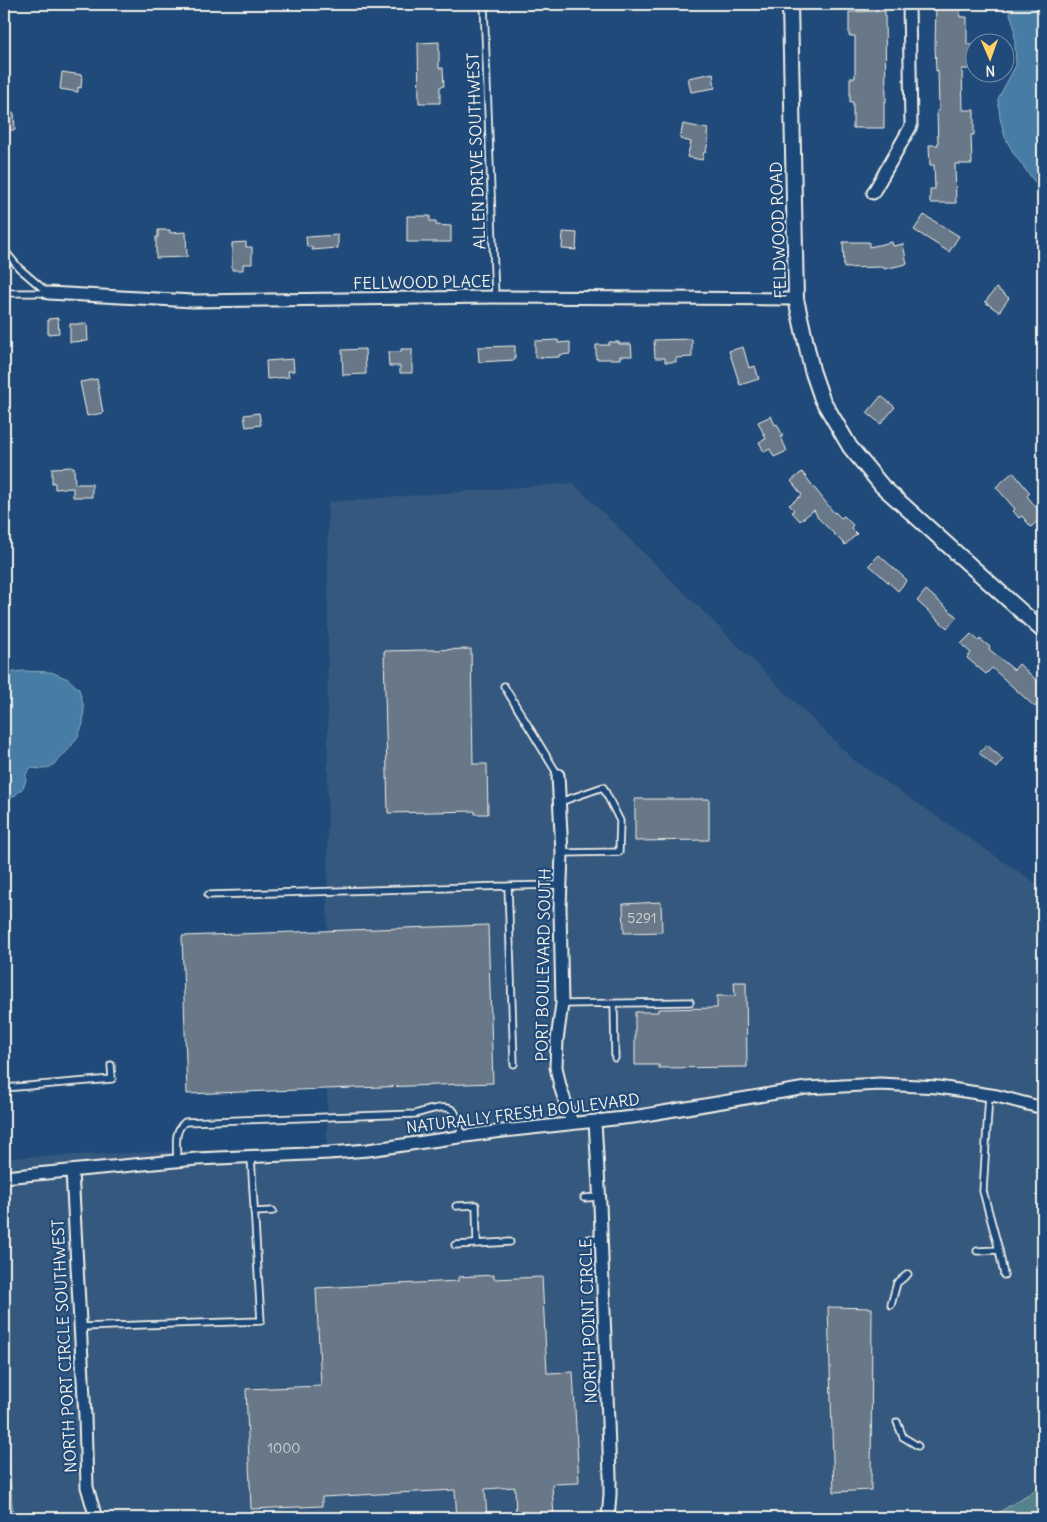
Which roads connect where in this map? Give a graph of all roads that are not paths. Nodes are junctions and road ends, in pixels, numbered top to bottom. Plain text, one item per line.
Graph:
1 (484, 4) edge
2 (790, 4) edge
3 (909, 4) edge
4 (874, 193) dead end
5 (4, 250) edge
6 (4, 293) edge
7 (48, 293) junction
8 (495, 297) junction
9 (796, 299) junction
10 (1043, 631) edge
11 (504, 686) dead end
12 (558, 775) joint
13 (560, 802) junction
14 (562, 853) junction
15 (561, 885) junction
16 (508, 886) junction
17 (208, 895) dead end
18 (690, 1002) dead end
19 (562, 1004) junction
20 (614, 1004) junction
21 (615, 1058) dead end
22 (514, 1064) dead end
23 (111, 1065) dead end
24 (4, 1088) edge
25 (989, 1095) junction
26 (1043, 1108) edge
27 (595, 1122) junction
28 (572, 1123) junction
29 (462, 1136) junction
30 (251, 1157) junction
31 (177, 1161) junction
32 (72, 1172) junction
33 (4, 1177) edge
34 (600, 1197) junction
35 (584, 1198) dead end
36 (456, 1206) dead end
37 (273, 1211) dead end
38 (254, 1212) junction
39 (589, 1239) dead end
40 (601, 1239) junction
41 (510, 1242) dead end
42 (477, 1244) junction
43 (456, 1245) dead end
44 (999, 1250) junction
45 (977, 1251) dead end
46 (908, 1274) dead end
47 (1004, 1275) dead end
48 (891, 1305) dead end
49 (79, 1327) junction
50 (897, 1422) dead end
51 (918, 1446) dead end
52 (96, 1518) edge
53 (608, 1518) edge

1 - 8 lane, ALLEN DRIVE SOUTHWEST
2 - 9 street, FELDWOOD ROAD
3 - 4 street
5 - 7 lane
6 - 7 lane
7 - 8 street, FELLWOOD PLACE
8 - 9 street, FELLWOOD PLACE
9 - 10 street, FELDWOOD ROAD
11 - 12 lane
12 - 13 street, PORT BOULEVARD SOUTH
13 - 14 street, PORT BOULEVARD SOUTH
13 - 14 lane
14 - 15 street, PORT BOULEVARD SOUTH
15 - 16 lane
15 - 19 street, PORT BOULEVARD SOUTH
16 - 17 lane
16 - 22 lane
18 - 20 lane
19 - 20 lane
19 - 28 street, PORT BOULEVARD SOUTH
20 - 21 lane
23 - 24 lane
25 - 26 street, NATURALLY FRESH BOULEVARD
25 - 27 street, NATURALLY FRESH BOULEVARD
25 - 44 lane
27 - 28 street, NATURALLY FRESH BOULEVARD
27 - 34 street, NORTH POINT CIRCLE
28 - 29 street, NATURALLY FRESH BOULEVARD
29 - 30 street, NATURALLY FRESH BOULEVARD
29 - 31 lane
30 - 31 street, NATURALLY FRESH BOULEVARD
30 - 38 lane
31 - 32 street, NATURALLY FRESH BOULEVARD
32 - 33 street, NATURALLY FRESH BOULEVARD
32 - 49 street, NORTH PORT CIRCLE SOUTHWEST
34 - 35 lane
34 - 40 street, NORTH POINT CIRCLE
36 - 42 lane
37 - 38 lane
38 - 49 lane
39 - 40 lane
40 - 53 street, NORTH POINT CIRCLE
41 - 42 lane
42 - 43 lane
44 - 45 lane
44 - 47 lane
46 - 48 lane
49 - 52 street, NORTH PORT CIRCLE SOUTHWEST
50 - 51 lane

